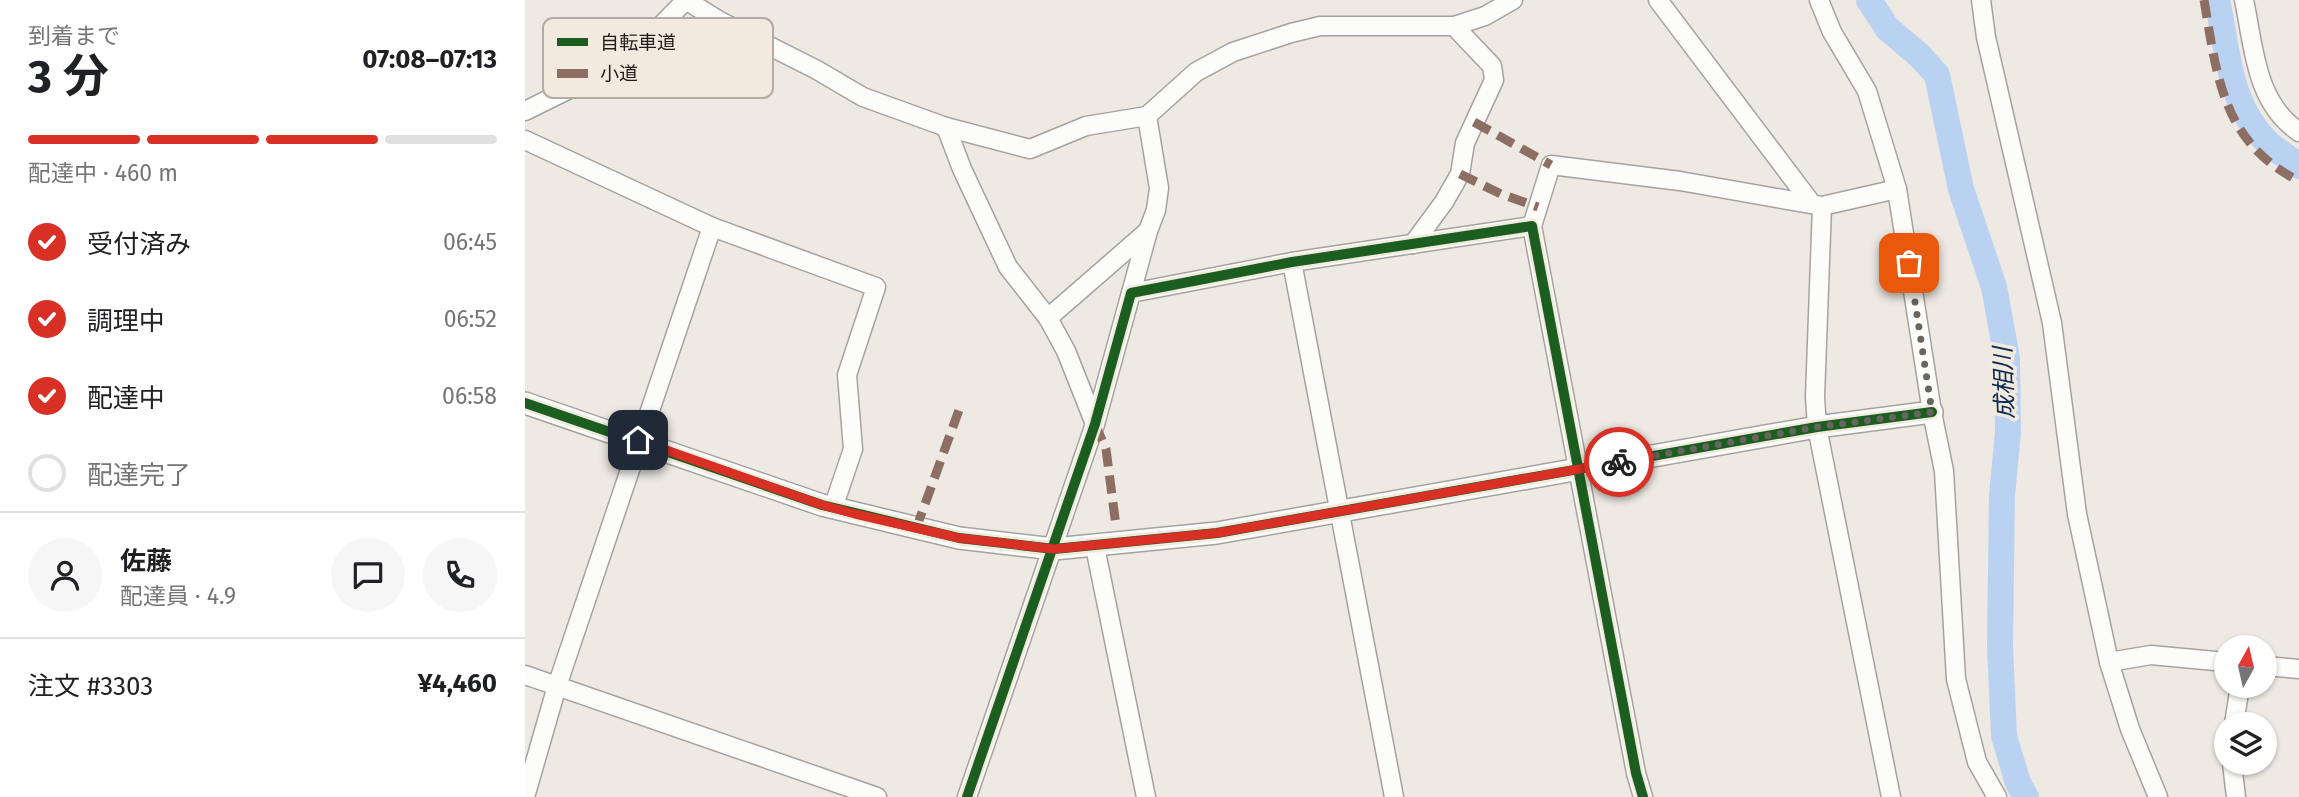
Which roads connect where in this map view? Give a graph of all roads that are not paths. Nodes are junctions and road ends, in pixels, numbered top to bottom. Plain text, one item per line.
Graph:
1 (686, 0) edge
2 (1513, 0) edge
3 (1657, 0) edge
4 (1819, 0) edge
5 (1981, 0) edge
6 (2244, 0) edge
7 (668, 18) edge
8 (715, 18) edge
9 (1454, 26) junction
10 (773, 48) edge
11 (551, 98) edge
12 (525, 111) edge
13 (1147, 116) junction
14 (946, 127) junction
15 (2299, 132) edge
16 (525, 140) edge
17 (1897, 189) junction
18 (1817, 205) junction
19 (1532, 226) junction
20 (712, 227) junction
21 (1147, 232) junction
22 (1413, 244) junction
23 (1292, 262) junction
24 (1131, 293) junction
25 (1048, 318) junction
26 (525, 403) edge
27 (1932, 412) junction
28 (1095, 424) junction
29 (1817, 427) junction
30 (641, 442) junction
31 (1577, 470) junction
32 (833, 508) junction
33 (1339, 512) junction
34 (1095, 547) junction
35 (1054, 549) junction
36 (2214, 661) edge
37 (2109, 662) junction
38 (2277, 667) edge
39 (2299, 669) edge
40 (525, 675) edge
41 (557, 686) junction
42 (2233, 775) edge
43 (525, 797) edge
44 (877, 797) edge
45 (967, 797) edge
46 (1146, 797) edge
47 (1394, 797) edge
48 (1643, 797) edge
49 (1891, 797) edge
50 (1997, 797) edge
51 (2158, 797) edge
52 (2236, 797) edge

1 - 7 street
1 - 8 street
2 - 9 street
3 - 18 street
4 - 17 street
5 - 37 street
6 - 15 street
9 - 13 street
9 - 22 street
10 - 14 street
11 - 12 street
13 - 14 street
13 - 21 street
14 - 25 street
16 - 20 street
17 - 18 street
17 - 27 street
18 - 19 street
18 - 29 street
19 - 22 street
19 - 31 street
20 - 30 street
20 - 32 street
21 - 24 street
21 - 25 street
22 - 23 street
23 - 24 street
23 - 33 street
24 - 28 street
25 - 28 street
26 - 30 street
27 - 29 street
27 - 50 street
28 - 35 street
29 - 31 street
29 - 49 street
30 - 32 street
30 - 41 street
31 - 33 street
31 - 48 street
32 - 35 street
33 - 34 street
33 - 47 street
34 - 35 street
34 - 46 street
35 - 45 street
36 - 37 street
37 - 51 street
38 - 39 street
40 - 41 street
41 - 43 street
41 - 44 street
42 - 52 street

